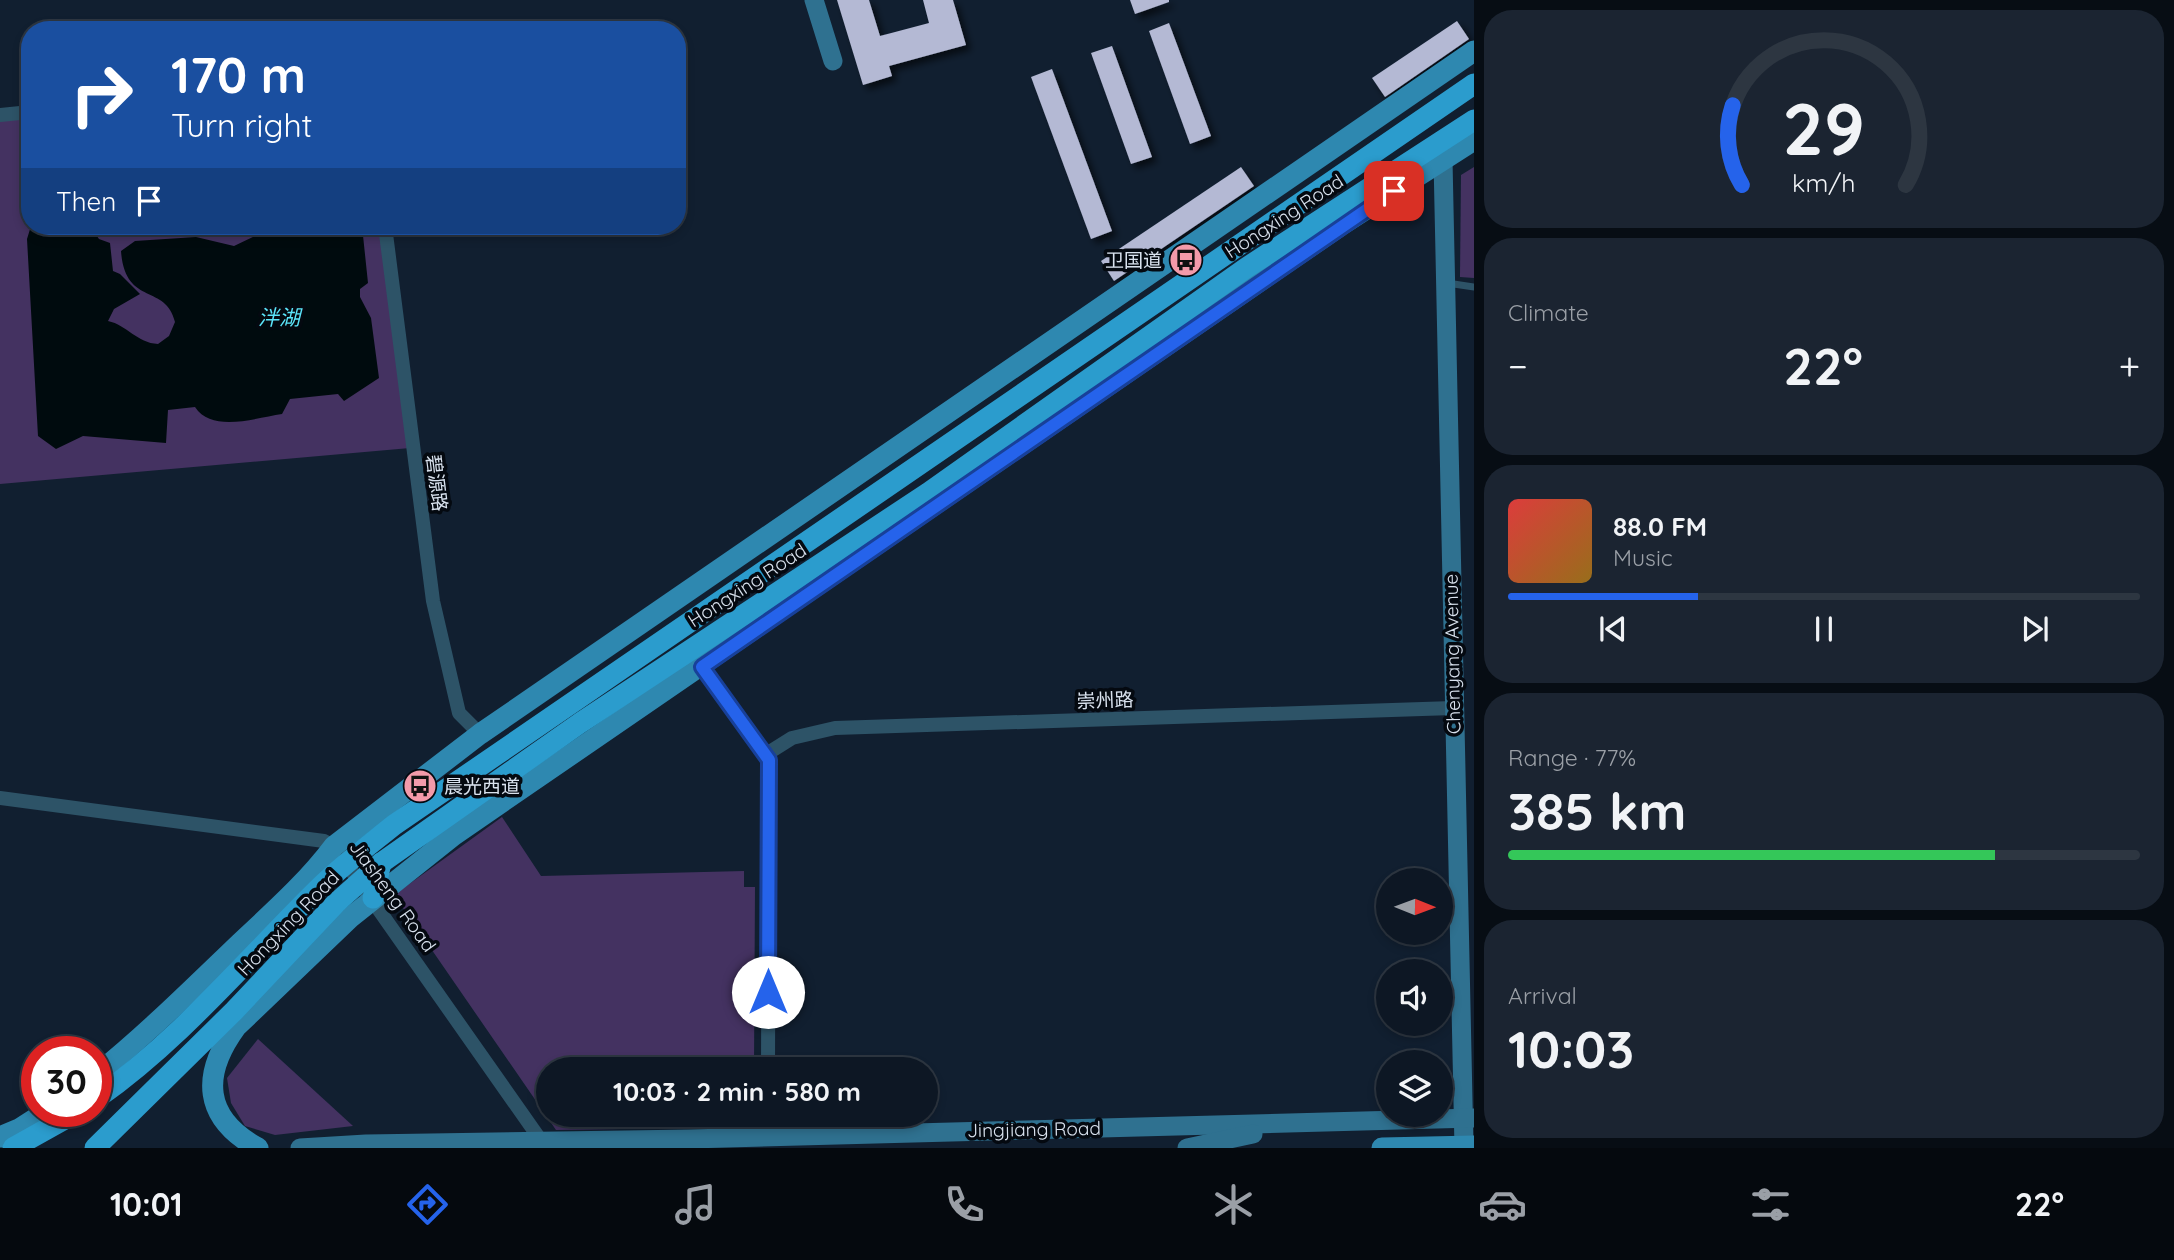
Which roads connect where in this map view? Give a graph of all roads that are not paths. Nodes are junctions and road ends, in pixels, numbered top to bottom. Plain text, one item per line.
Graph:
1 (814, 0) edge
2 (1474, 51) edge
3 (833, 61) dead end
4 (1474, 84) edge
5 (21, 113) edge
6 (0, 115) edge
7 (1474, 120) edge
8 (1381, 130) junction
9 (1447, 138) junction
10 (1474, 140) edge
11 (1443, 160) junction
12 (1381, 180) junction
13 (1412, 180) junction
14 (387, 235) edge
15 (1441, 283) junction
16 (1474, 287) edge
17 (702, 667) junction
18 (1450, 708) junction
19 (480, 734) junction
20 (765, 755) junction
21 (0, 798) edge
22 (340, 854) junction
23 (317, 869) joint
24 (366, 890) junction
25 (244, 1010) junction
26 (218, 1027) junction
27 (218, 1053) junction
28 (768, 1057) edge
29 (112, 1061) edge
30 (112, 1087) edge
31 (1464, 1118) edge
32 (1305, 1122) junction
33 (22, 1127) edge
34 (50, 1127) edge
35 (768, 1127) edge
36 (768, 1136) junction
37 (0, 1137) edge
38 (542, 1142) junction
39 (1462, 1147) edge
40 (13, 1148) edge
41 (95, 1148) edge
42 (258, 1148) edge
43 (300, 1148) edge
44 (1187, 1148) edge
45 (1382, 1148) edge

1 - 3 main road
2 - 8 main road
4 - 8 highway, Hongxing Road
5 - 6 street
7 - 9 highway, Hongxing Road
8 - 19 main road
8 - 22 highway, Hongxing Road
9 - 11 main road
9 - 12 highway, Hongxing Road
10 - 11 main road
11 - 13 main road
11 - 15 main road, Chenyang Avenue
12 - 13 highway
12 - 24 highway, Hongxing Road
13 - 15 main road, Chenyang Avenue
13 - 17 main road
14 - 19 street, 碧源路
15 - 16 lane
15 - 18 main road, Chenyang Avenue
17 - 20 street
17 - 24 main road
18 - 20 street, 崇州路
18 - 31 main road, Chenyang Avenue
18 - 31 main road, Chenyang Avenue
19 - 22 main road
20 - 28 street
21 - 22 street, Jiasheng Road
22 - 23 highway
22 - 24 street, Jiasheng Road
22 - 30 highway, Hongxing Road
23 - 29 main road
24 - 25 highway, Hongxing Road
24 - 38 street, Jiasheng Road
25 - 26 highway, Hongxing Road
25 - 27 main road
26 - 27 main road
26 - 41 highway, Hongxing Road
27 - 42 main road
31 - 32 main road, Jingjiang Road
31 - 39 main road, Chenyang Avenue
32 - 36 main road, Jingjiang Road
32 - 44 main road
33 - 37 main road
34 - 40 highway
35 - 36 street
36 - 38 main road, Jingjiang Road
38 - 43 main road, Jingjiang Road
39 - 45 main road

